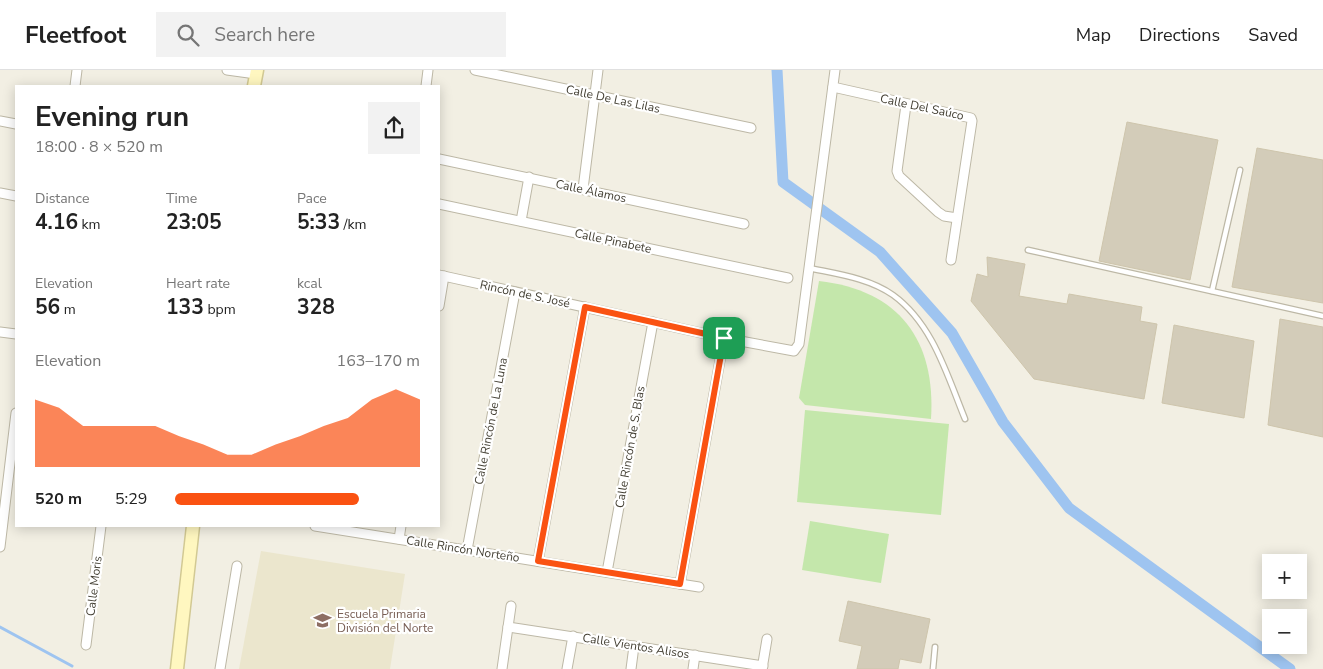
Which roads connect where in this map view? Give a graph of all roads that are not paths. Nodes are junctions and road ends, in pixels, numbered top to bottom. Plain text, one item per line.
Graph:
1 (77, 70) edge
2 (227, 70) edge
3 (428, 70) edge
4 (475, 70) edge
5 (598, 70) edge
6 (835, 70) edge
7 (255, 77) edge
8 (75, 85) edge
9 (426, 85) edge
10 (833, 87) junction
11 (595, 95) junction
12 (906, 105) junction
13 (0, 121) edge
14 (15, 124) edge
15 (750, 128) dead end
16 (440, 159) edge
17 (1240, 170) dead end
18 (529, 177) junction
19 (583, 189) junction
20 (0, 193) edge
21 (15, 196) edge
22 (440, 204) edge
23 (957, 218) junction
24 (521, 221) junction
25 (744, 224) dead end
26 (1028, 250) dead end
27 (951, 260) dead end
28 (809, 268) junction
29 (441, 275) edge
30 (788, 278) dead end
31 (440, 290) edge
32 (1212, 291) junction
33 (515, 292) junction
34 (585, 307) junction
35 (1323, 316) edge
36 (653, 322) junction
37 (0, 332) edge
38 (15, 334) edge
39 (724, 338) junction
40 (965, 419) dead end
41 (15, 421) edge
42 (101, 527) edge
43 (194, 527) edge
44 (328, 527) edge
45 (401, 527) edge
46 (399, 540) junction
47 (0, 547) edge
48 (467, 550) junction
49 (538, 561) junction
50 (237, 566) dead end
51 (607, 572) junction
52 (680, 584) junction
53 (700, 586) dead end
54 (511, 606) dead end
55 (508, 627) junction
56 (573, 636) junction
57 (767, 639) dead end
58 (86, 645) dead end
59 (634, 646) junction
60 (936, 647) dead end
61 (695, 655) junction
62 (763, 668) edge
63 (177, 669) edge
64 (220, 669) edge
65 (502, 669) edge
66 (567, 669) edge
67 (631, 669) edge
68 (693, 669) edge
69 (933, 669) edge

1 - 8 street
2 - 7 street
3 - 9 street
4 - 11 street, Calle De Las Lilas
5 - 11 street
6 - 10 street
10 - 12 street, Calle Del Saúco
10 - 28 street
11 - 15 street, Calle De Las Lilas
11 - 19 street
12 - 23 street
12 - 23 street, Calle Del Saúco
13 - 14 street
16 - 18 street, Calle Álamos
17 - 32 lane
18 - 19 street, Calle Álamos
18 - 24 street
19 - 25 street, Calle Álamos
20 - 21 street
22 - 24 street, Calle Pinabete
23 - 27 street
24 - 30 street, Calle Pinabete
26 - 32 lane
28 - 39 street, Rincón de S. José
28 - 40 lane
29 - 31 street
29 - 33 street, Rincón de S. José
32 - 35 lane
33 - 34 street, Rincón de S. José
33 - 48 street, Calle Rincón de La Luna
34 - 36 street, Rincón de S. José
34 - 49 street
36 - 39 street, Rincón de S. José
36 - 51 street, Calle Rincón de S. Blas
37 - 38 street
39 - 52 street
41 - 47 street
42 - 58 street, Calle Moris
43 - 63 main road
44 - 46 street, Calle Rincón Norteño
45 - 46 street
46 - 48 street, Calle Rincón Norteño
48 - 49 street, Calle Rincón Norteño
49 - 51 street, Calle Rincón Norteño
50 - 64 street
51 - 52 street, Calle Rincón Norteño
52 - 53 street, Calle Rincón Norteño
54 - 55 street
55 - 56 street, Calle Vientos Alisos
55 - 65 street
56 - 59 street, Calle Vientos Alisos
56 - 66 street
57 - 62 street
59 - 61 street, Calle Vientos Alisos
59 - 67 street
60 - 69 lane
61 - 62 street, Calle Vientos Alisos
61 - 68 street

